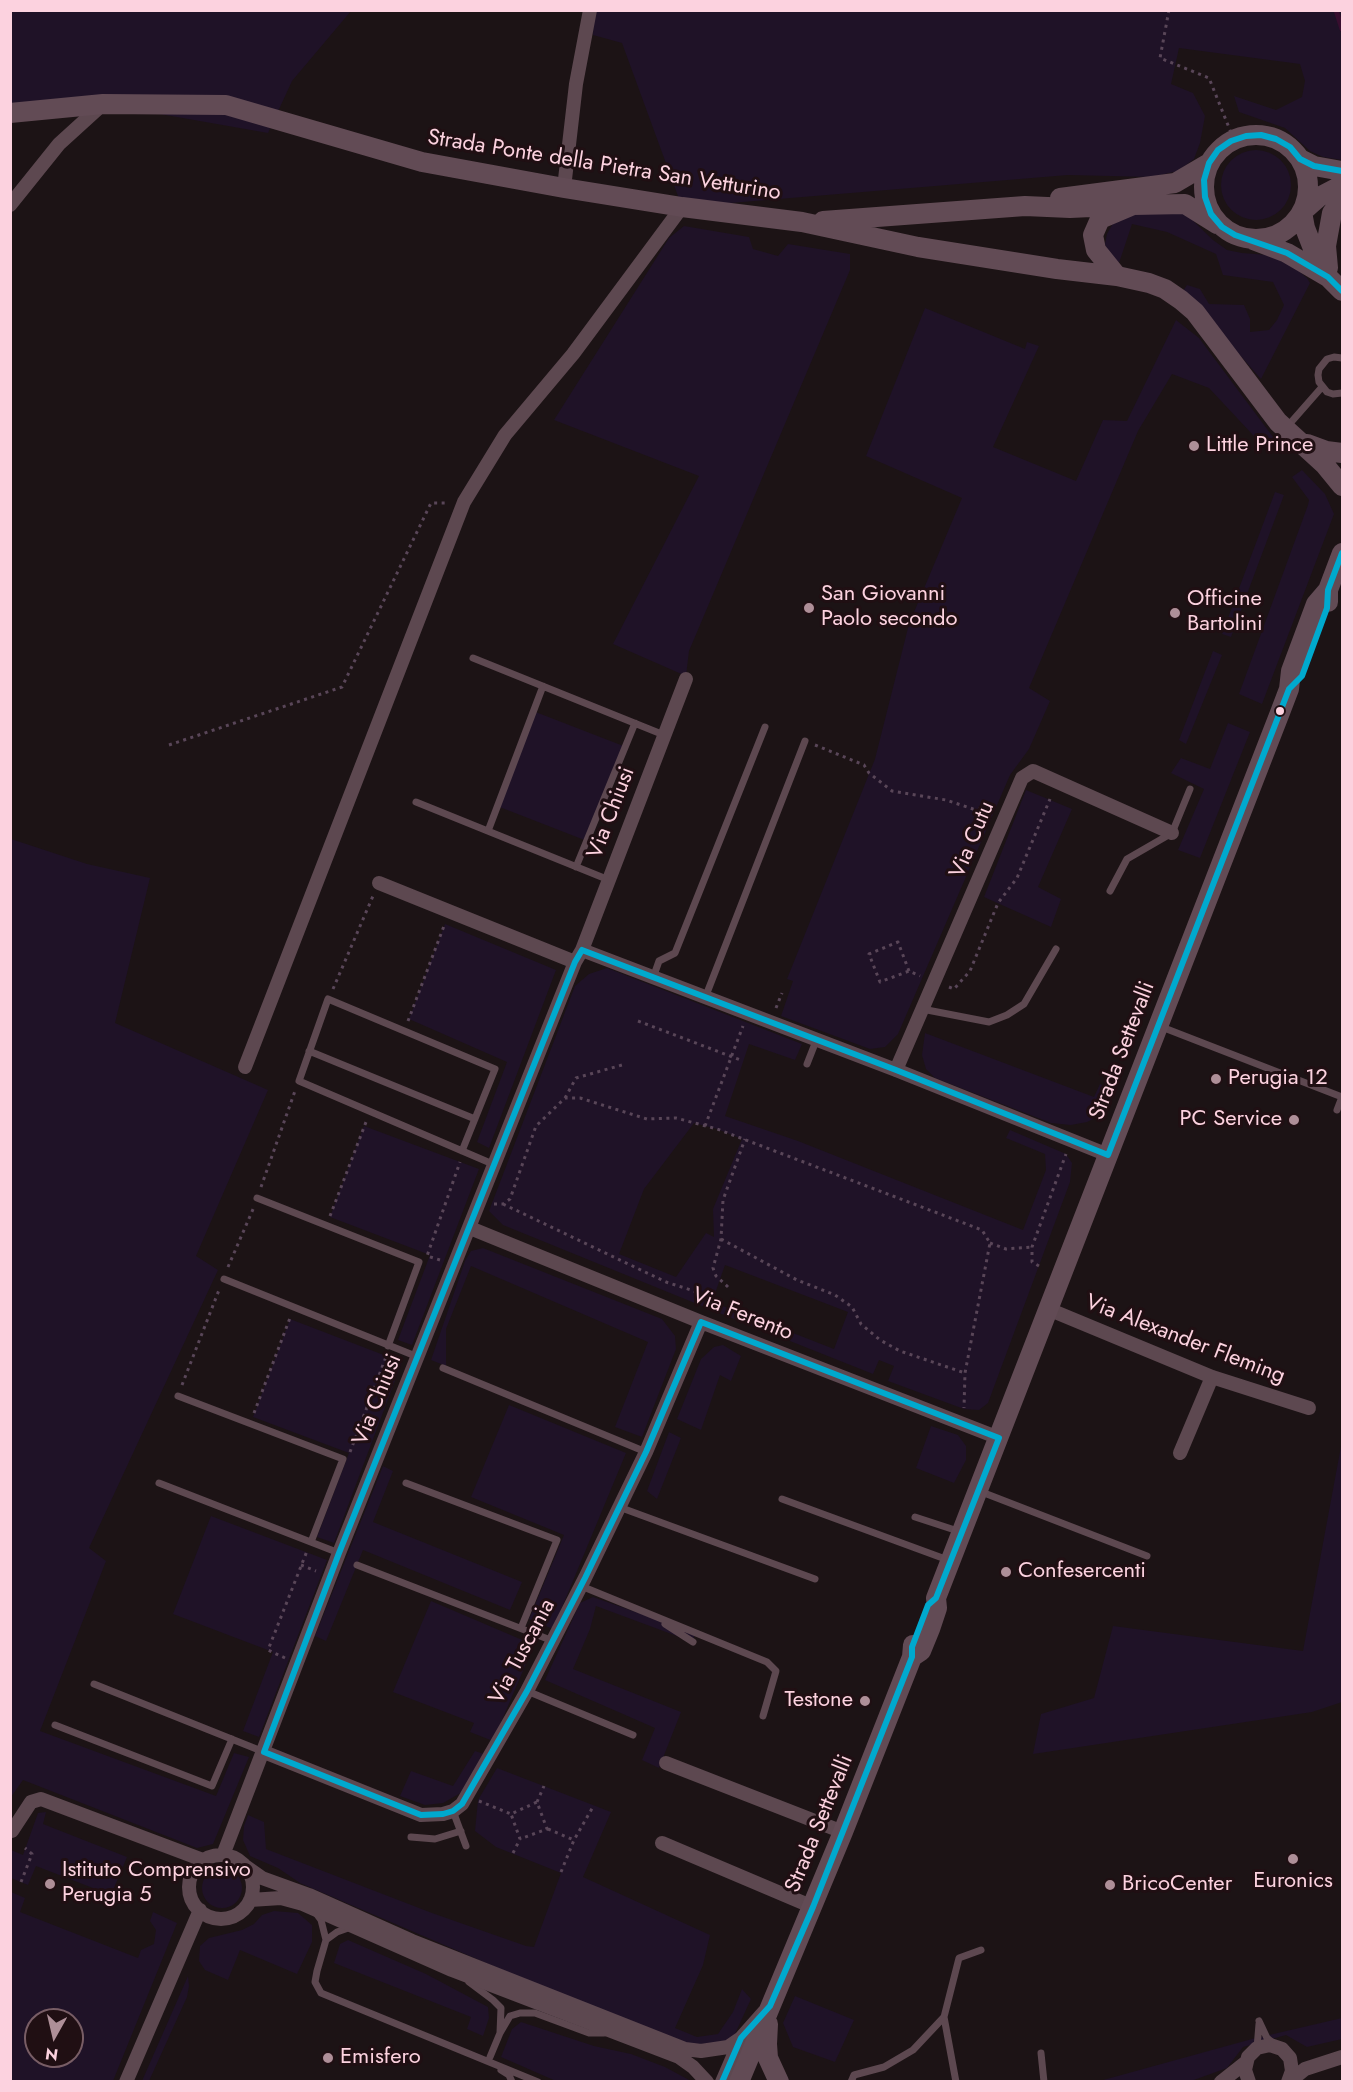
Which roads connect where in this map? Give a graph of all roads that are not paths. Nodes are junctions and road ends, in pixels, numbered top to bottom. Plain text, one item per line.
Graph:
1 (590, 10) edge
2 (103, 104) junction
3 (10, 113) edge
4 (1300, 159) junction
5 (1209, 163) junction
6 (1342, 171) edge
7 (1342, 185) edge
8 (564, 189) junction
9 (1342, 199) edge
10 (10, 205) edge
11 (1133, 205) junction
12 (1025, 206) junction
13 (682, 207) junction
14 (1302, 212) junction
15 (802, 222) junction
16 (1222, 227) junction
17 (1250, 239) junction
18 (1117, 276) junction
19 (1328, 277) junction
20 (1342, 291) edge
21 (1342, 358) edge
22 (1322, 387) junction
23 (1342, 393) edge
24 (1286, 428) junction
25 (1302, 442) junction
26 (1342, 453) edge
27 (1342, 486) edge
28 (1342, 554) edge
29 (473, 658) dead end
30 (686, 679) dead end
31 (543, 686) junction
32 (635, 723) junction
33 (765, 726) dead end
34 (664, 735) junction
35 (805, 741) road end
36 (1190, 789) dead end
37 (416, 802) dead end
38 (488, 831) junction
39 (1173, 833) junction
40 (576, 867) junction
41 (609, 880) junction
42 (379, 883) road end
43 (1110, 891) dead end
44 (1056, 949) dead end
45 (578, 956) junction
46 (653, 978) junction
47 (705, 998) junction
48 (922, 1009) junction
49 (1159, 1026) junction
50 (816, 1041) junction
51 (309, 1051) junction
52 (807, 1064) dead end
53 (245, 1068) dead end
54 (896, 1070) junction
55 (1342, 1097) edge
56 (1337, 1110) dead end
57 (475, 1119) junction
58 (462, 1151) junction
59 (1108, 1155) junction
60 (495, 1165) junction
61 (257, 1198) road end
62 (470, 1228) junction
63 (224, 1279) road end
64 (1047, 1309) junction
65 (701, 1322) junction
66 (388, 1346) junction
67 (418, 1357) junction
68 (443, 1368) dead end
69 (1212, 1377) junction
70 (178, 1396) road end
71 (1309, 1408) dead end
72 (999, 1438) junction
73 (646, 1452) junction
74 (1180, 1453) dead end
75 (159, 1483) dead end
76 (406, 1483) dead end
77 (979, 1491) junction
78 (782, 1499) dead end
79 (619, 1507) junction
80 (915, 1516) dead end
81 (962, 1533) junction
82 (311, 1542) junction
83 (339, 1553) junction
84 (1147, 1556) dead end
85 (950, 1561) junction
86 (357, 1565) dead end
87 (815, 1579) dead end
88 (581, 1586) junction
89 (647, 1613) junction
90 (521, 1628) junction
91 (554, 1641) junction
92 (693, 1642) dead end
93 (94, 1684) dead end
94 (527, 1691) junction
95 (763, 1716) dead end
96 (55, 1725) dead end
97 (633, 1735) dead end
98 (232, 1739) junction
99 (264, 1752) junction
100 (666, 1763) dead end
101 (453, 1811) junction
102 (12, 1831) dead end
103 (461, 1831) junction
104 (843, 1833) junction
105 (411, 1837) dead end
106 (662, 1843) dead end
107 (466, 1846) dead end
108 (223, 1855) junction
109 (203, 1860) junction
110 (245, 1866) junction
111 (250, 1900) junction
112 (813, 1907) junction
113 (311, 1908) junction
114 (200, 1910) junction
115 (352, 1926) junction
116 (326, 1940) junction
117 (981, 1950) dead end
118 (452, 1970) junction
119 (770, 2006) junction
120 (944, 2017) junction
121 (500, 2033) junction
122 (614, 2033) junction
123 (741, 2038) junction
124 (1277, 2046) junction
125 (1257, 2048) junction
126 (1041, 2053) dead end
127 (1342, 2056) edge
128 (1290, 2058) junction
129 (491, 2060) junction
130 (1325, 2061) junction
131 (1245, 2063) junction
132 (1045, 2079) edge
133 (126, 2082) edge
134 (512, 2082) edge
135 (538, 2082) edge
136 (707, 2082) edge
137 (722, 2082) edge
138 (739, 2082) edge
139 (779, 2082) edge
140 (851, 2082) edge
141 (956, 2082) edge
142 (1221, 2082) edge
143 (1249, 2082) edge
144 (1288, 2082) edge

1 - 8 street
2 - 3 main road, Strada Ponte della Pietra San Vetturino
2 - 8 main road, Strada Ponte della Pietra San Vetturino
2 - 10 street
4 - 5 main road
4 - 6 main road
4 - 14 main road
5 - 12 main road, Strada Ponte della Pietra San Vetturino
5 - 16 main road
7 - 14 main road
8 - 13 main road, Strada Ponte della Pietra San Vetturino
9 - 19 main road
11 - 12 main road, Strada Ponte della Pietra San Vetturino
11 - 16 main road, Strada Ponte della Pietra San Vetturino
11 - 18 main road, Strada Ponte della Pietra San Vetturino
12 - 15 main road, Strada Ponte della Pietra San Vetturino
13 - 15 main road, Strada Ponte della Pietra San Vetturino
13 - 53 street
14 - 17 main road
14 - 19 main road
15 - 18 main road, Strada Ponte della Pietra San Vetturino
16 - 17 main road
17 - 19 main road
18 - 24 main road, Strada Ponte della Pietra San Vetturino
19 - 20 main road
21 - 22 lane
22 - 23 lane
22 - 24 lane
24 - 25 main road, Strada Ponte della Pietra San Vetturino
25 - 26 main road, Strada Ponte della Pietra San Vetturino
25 - 27 main road, Strada Ponte della Pietra San Vetturino
28 - 49 main road, Strada Settevalli
29 - 31 lane
30 - 34 street, Via Chiusi
31 - 32 lane
31 - 38 lane
32 - 34 lane
32 - 40 lane
33 - 46 lane
34 - 41 street, Via Chiusi
35 - 47 lane
36 - 39 lane
37 - 38 lane
38 - 40 lane
39 - 43 lane
39 - 48 street, Via Cutu
40 - 41 lane
41 - 45 street, Via Chiusi
42 - 45 street
44 - 48 lane
45 - 46 street
45 - 60 street, Via Chiusi
46 - 47 street
47 - 50 street
48 - 54 street, Via Cutu
49 - 55 lane
49 - 59 main road, Strada Settevalli
50 - 52 lane
50 - 54 street
51 - 57 lane
51 - 57 lane
51 - 58 lane
54 - 59 street
55 - 56 lane
57 - 58 lane
58 - 60 lane
59 - 64 main road, Strada Settevalli
60 - 62 street, Via Chiusi
61 - 66 lane
62 - 65 street, Via Ferento
62 - 67 street, Via Chiusi
63 - 66 lane
64 - 69 street, Via Alexander Fleming
64 - 72 main road, Strada Settevalli
65 - 72 street, Via Ferento
65 - 73 street, Via Tuscania
66 - 67 lane
67 - 83 street, Via Chiusi
68 - 73 lane
69 - 71 street, Via Alexander Fleming
69 - 74 street
70 - 82 lane
72 - 77 main road, Strada Settevalli
73 - 79 street, Via Tuscania
75 - 82 lane
76 - 90 lane
77 - 81 main road, Strada Settevalli
77 - 84 lane
78 - 85 lane
79 - 87 lane
79 - 88 street, Via Tuscania
80 - 81 lane
81 - 85 main road, Strada Settevalli
82 - 83 lane
83 - 99 street, Via Chiusi
85 - 104 main road, Strada Settevalli
86 - 90 lane
88 - 89 lane
88 - 91 street, Via Tuscania
89 - 92 lane
89 - 95 lane
90 - 91 lane
91 - 94 street, Via Tuscania
93 - 98 lane
94 - 97 lane
94 - 101 street, Via Tuscania
96 - 98 lane
98 - 99 lane
99 - 101 street
99 - 108 street, Via Chiusi
100 - 104 street
101 - 103 lane
102 - 109 street
103 - 105 lane
103 - 107 lane
104 - 112 main road, Strada Settevalli
106 - 112 street
108 - 109 street
108 - 110 street
109 - 114 street
110 - 111 street
110 - 123 street
111 - 113 street
111 - 114 street
112 - 119 main road, Strada Settevalli
113 - 115 street
113 - 116 lane
114 - 133 street
115 - 116 lane
115 - 118 street
116 - 129 lane
117 - 120 lane
118 - 121 lane
118 - 122 street
119 - 123 street, Strada Settevalli
119 - 138 main road, Strada Settevalli
119 - 139 main road
120 - 140 lane
120 - 141 lane
121 - 122 lane
121 - 129 lane
122 - 136 street
123 - 137 street, Strada Settevalli
124 - 125 street
124 - 125 lane
124 - 128 street
125 - 131 street
126 - 132 lane
127 - 130 street
128 - 130 street
128 - 144 street
129 - 134 lane
129 - 135 lane
130 - 144 street
131 - 142 street
131 - 143 street

